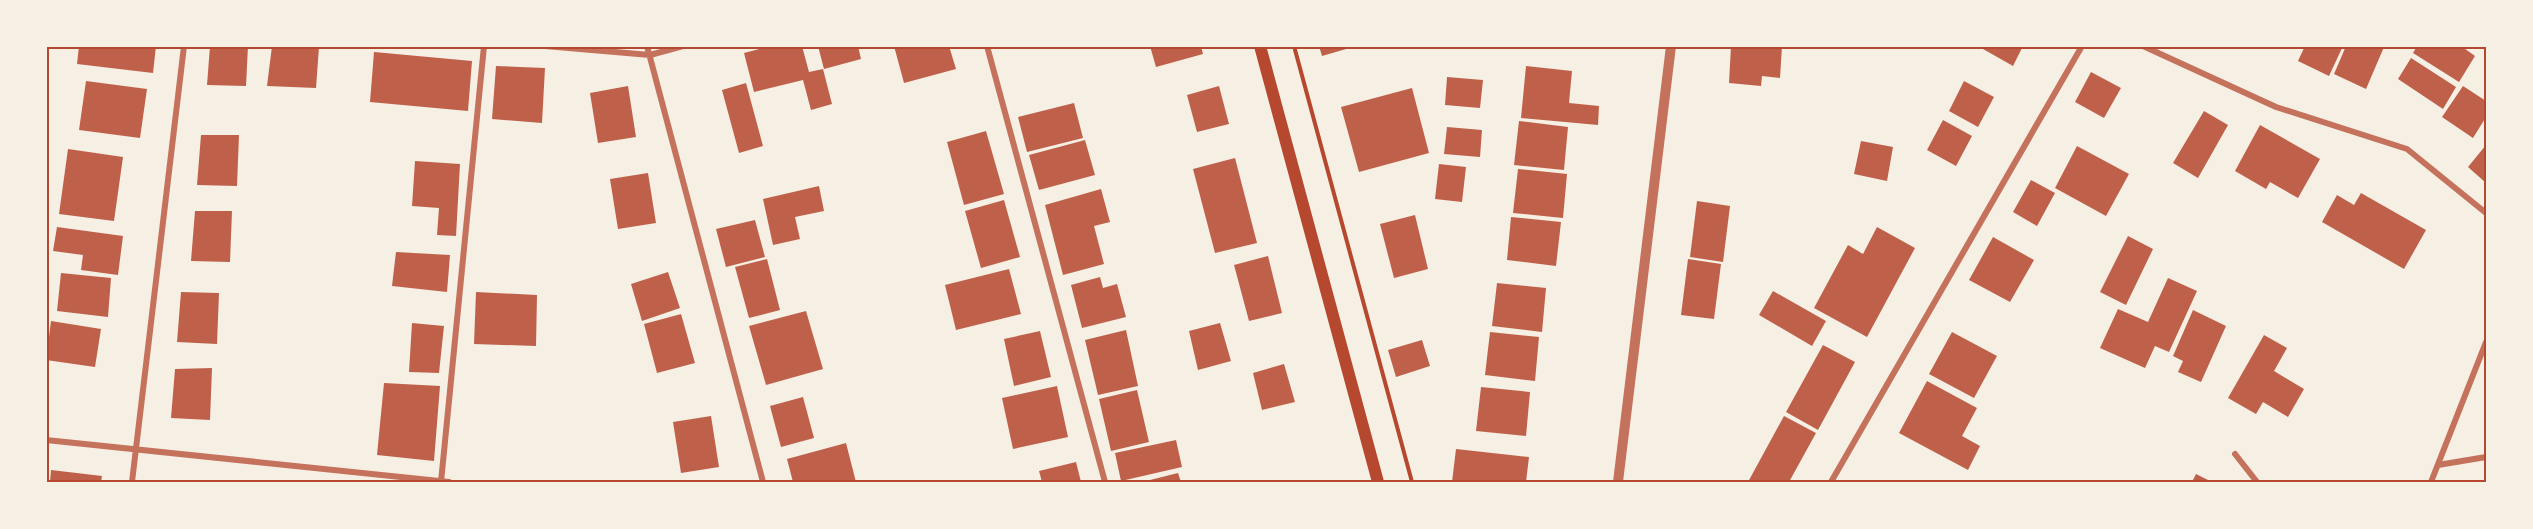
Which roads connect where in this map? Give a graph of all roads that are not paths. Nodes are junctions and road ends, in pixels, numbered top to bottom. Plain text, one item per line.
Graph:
1 (184, 46) edge
2 (484, 46) edge
3 (545, 46) edge
4 (647, 46) edge
5 (683, 46) edge
6 (987, 46) edge
7 (1260, 46) edge
8 (1671, 46) edge
9 (2082, 46) edge
10 (2143, 46) edge
11 (650, 55) junction
12 (2487, 213) edge
13 (2487, 342) edge
14 (46, 440) edge
15 (136, 451) junction
16 (2235, 454) dead end
17 (2487, 457) edge
18 (2438, 465) junction
19 (441, 482) edge
20 (132, 483) edge
21 (449, 483) edge
22 (763, 483) edge
23 (1105, 483) edge
24 (1378, 483) edge
25 (1618, 483) edge
26 (1831, 483) edge
27 (2257, 483) edge
28 (2431, 483) edge

1 - 15 street
2 - 19 street
3 - 11 street
4 - 11 street
5 - 11 street
6 - 23 street
7 - 24 main road
8 - 25 street
9 - 26 street
10 - 12 street
11 - 22 street
13 - 18 street
14 - 15 street
15 - 19 street
15 - 20 street
16 - 27 street
17 - 18 street
18 - 28 street
19 - 21 street

